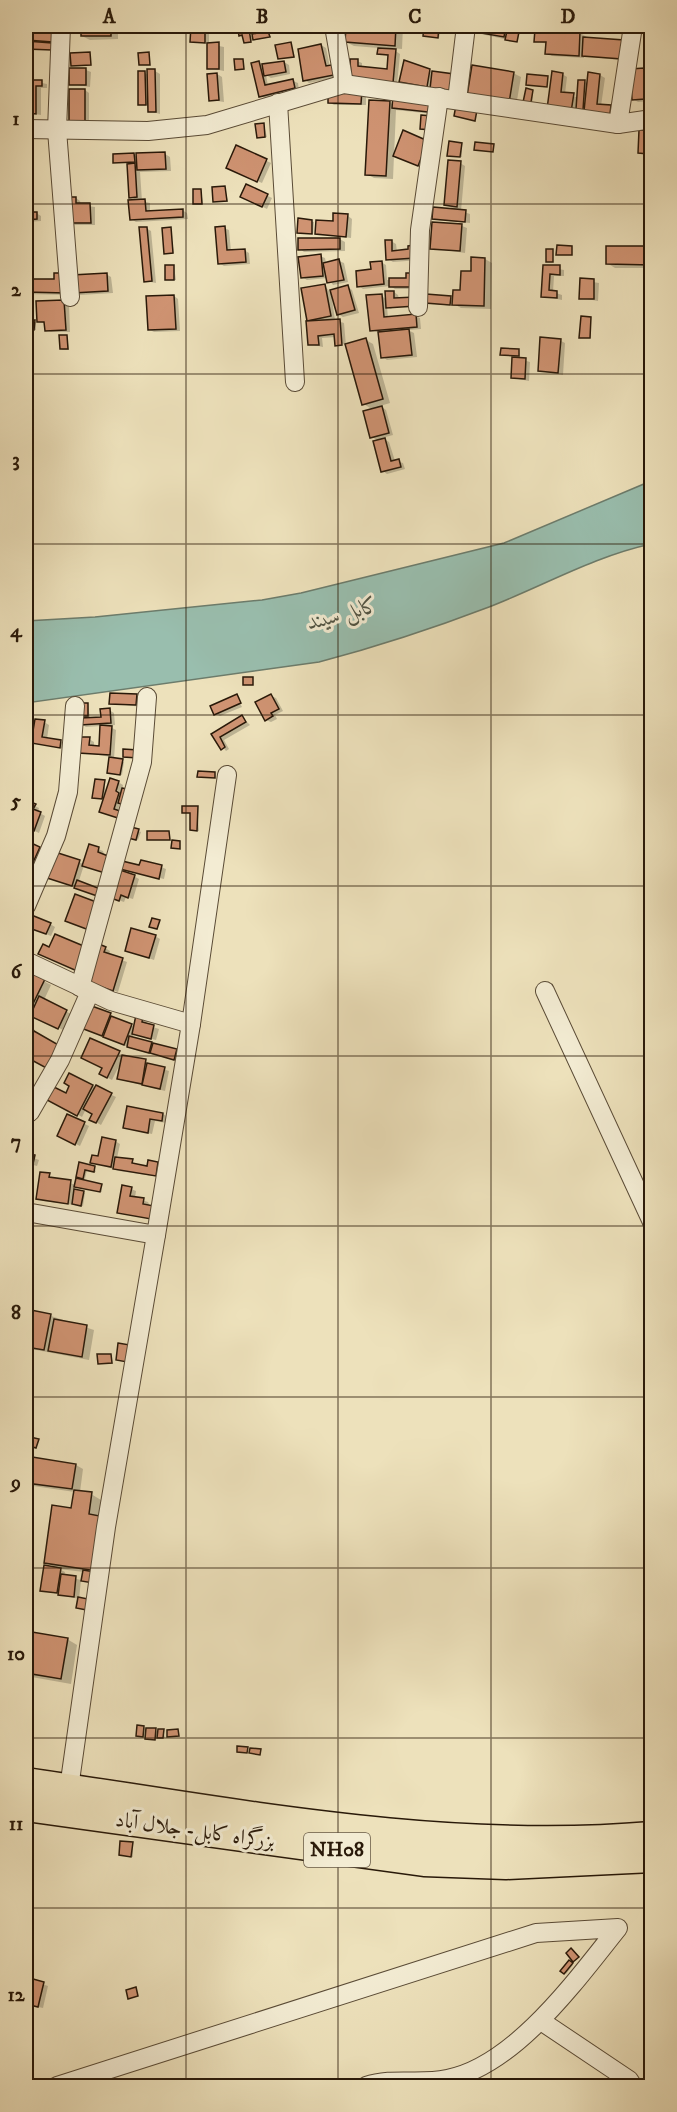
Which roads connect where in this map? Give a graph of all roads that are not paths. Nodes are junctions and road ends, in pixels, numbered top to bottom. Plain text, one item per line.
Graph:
1 (62, 26) edge
2 (334, 26) edge
3 (466, 26) edge
4 (633, 26) edge
5 (344, 84) junction
6 (439, 97) junction
7 (458, 100) junction
8 (278, 103) junction
9 (651, 119) edge
10 (618, 123) junction
11 (26, 129) edge
12 (57, 130) junction
13 (70, 297) dead end
14 (418, 307) dead end
15 (295, 382) dead end
16 (147, 697) dead end
17 (75, 706) dead end
18 (227, 775) dead end
19 (26, 906) edge
20 (26, 962) edge
21 (85, 989) junction
22 (545, 991) dead end
23 (191, 1024) junction
24 (26, 1109) edge
25 (26, 1212) edge
26 (651, 1222) edge
27 (156, 1235) junction
28 (26, 1782) edge
29 (69, 1788) junction
30 (26, 1807) edge
31 (651, 1836) edge
32 (651, 1858) edge
33 (541, 2021) junction
34 (486, 2064) junction
35 (57, 2086) edge
36 (366, 2086) edge
37 (469, 2086) edge
38 (633, 2086) edge

1 - 12 street
2 - 5 street
3 - 7 street
4 - 10 street
5 - 6 street
5 - 8 street
6 - 7 street
6 - 14 street
7 - 10 street
8 - 12 street
8 - 15 street
9 - 10 street
11 - 12 street
12 - 13 street
16 - 21 street
17 - 19 street
18 - 23 street
20 - 21 street
21 - 23 street
21 - 24 street
22 - 26 street
23 - 27 street
25 - 27 street
27 - 29 street
28 - 29 highway, بزرگراه کابل- جلال آباد / NH08
29 - 31 highway, بزرگراه کابل- جلال آباد / NH08
30 - 32 highway, بزرگراه کابل- جلال آباد / NH08
33 - 34 street
33 - 35 street
33 - 38 street
34 - 36 street
34 - 37 street

